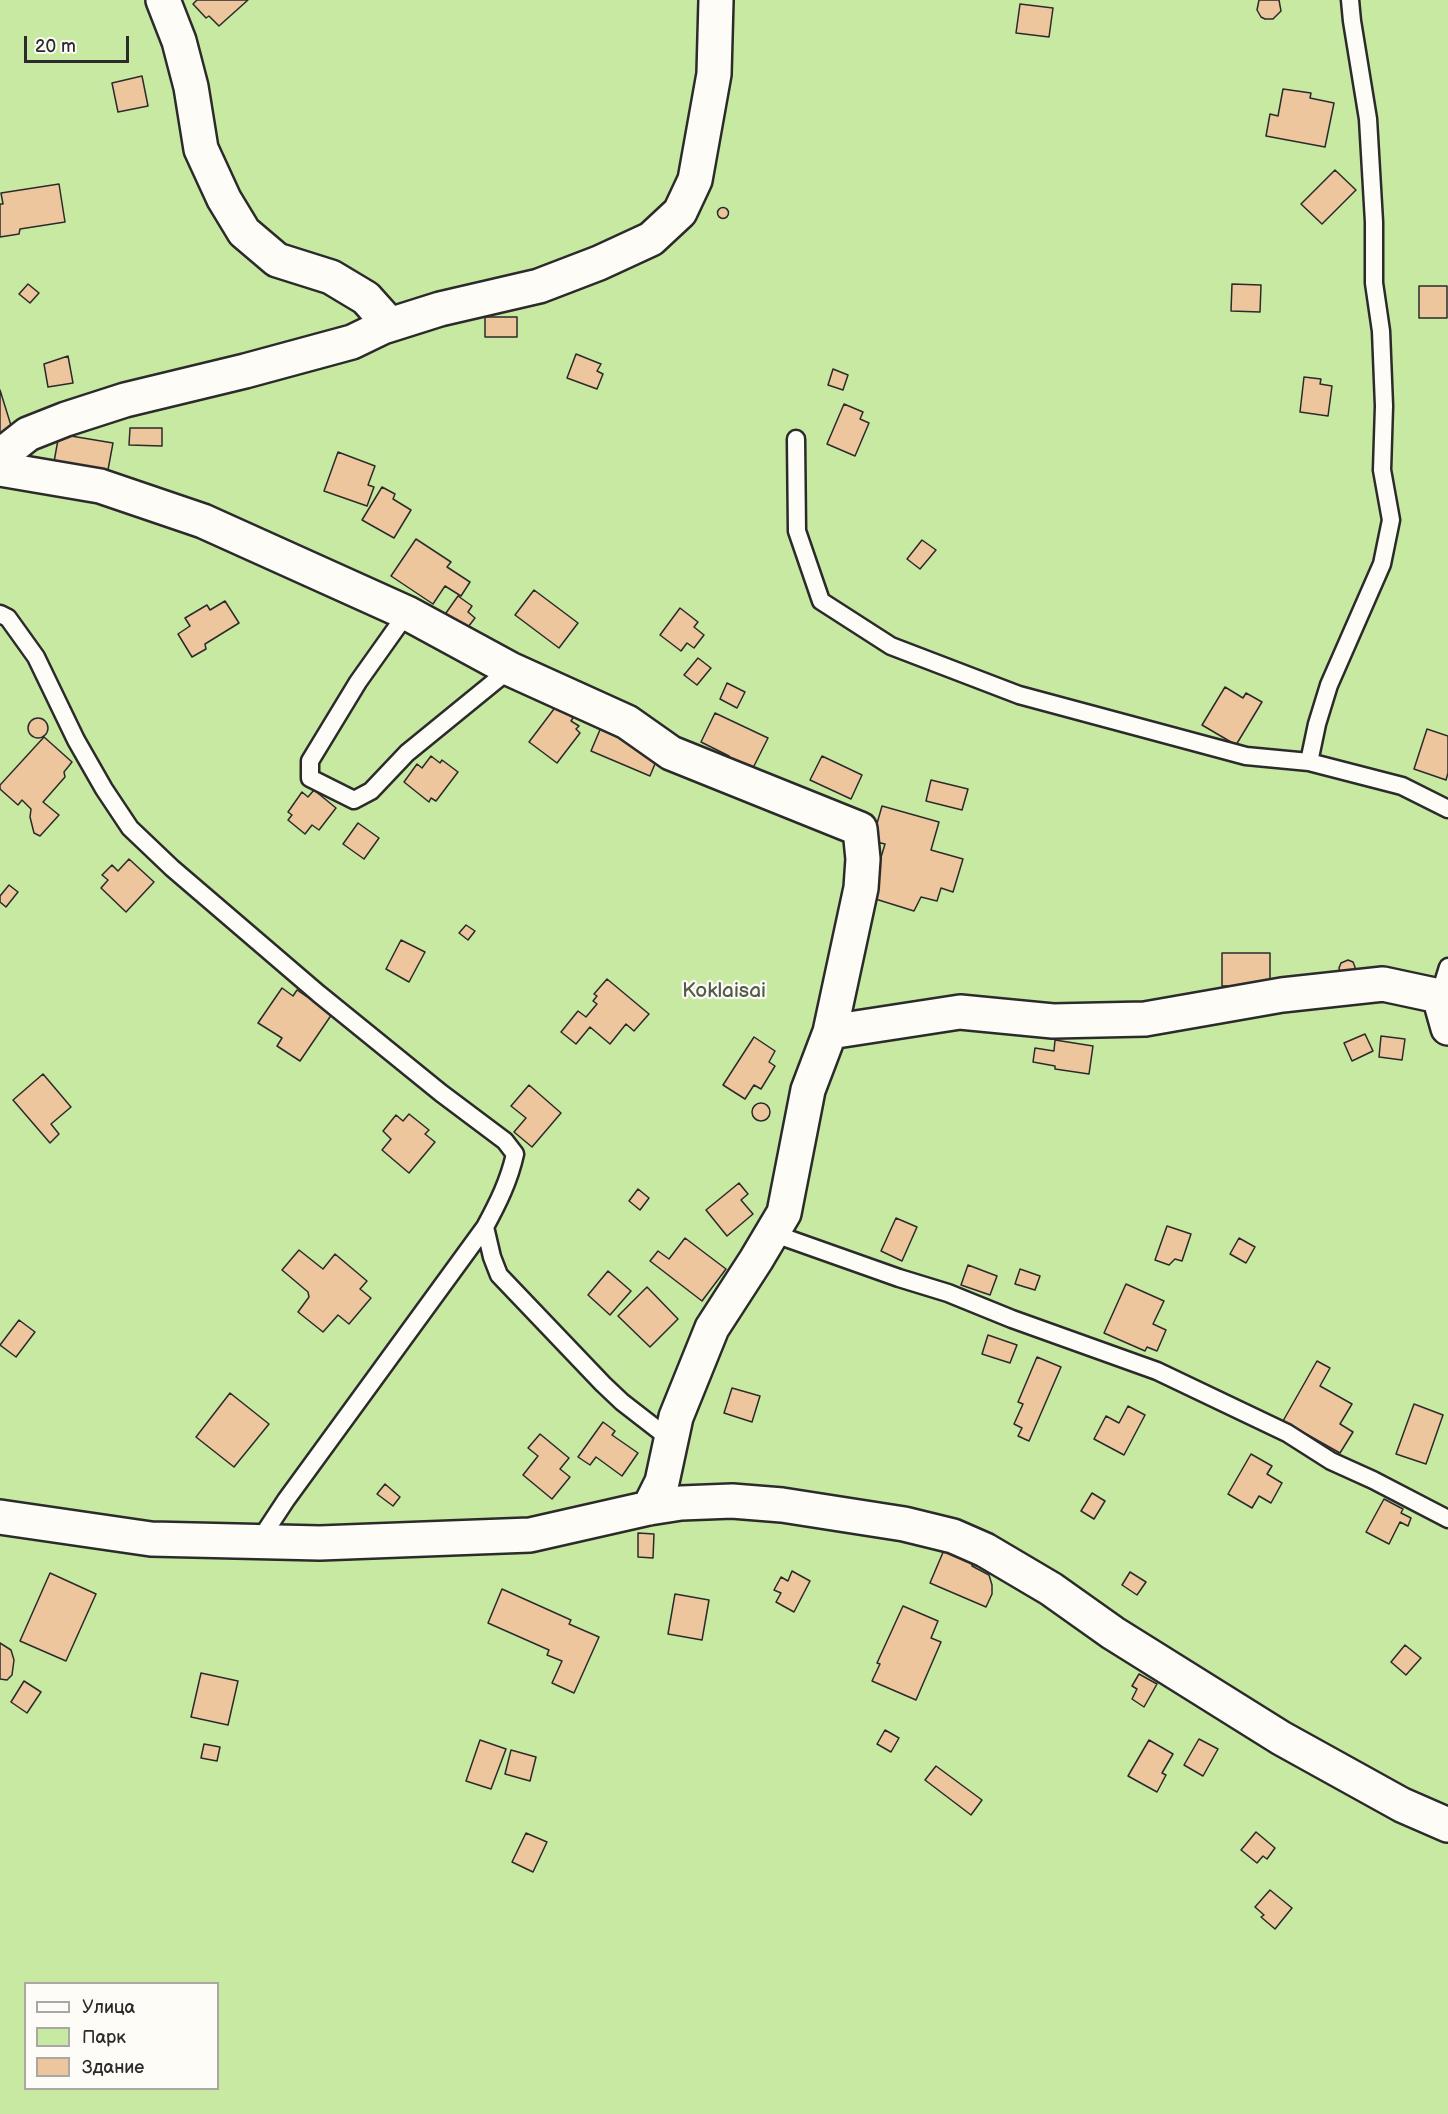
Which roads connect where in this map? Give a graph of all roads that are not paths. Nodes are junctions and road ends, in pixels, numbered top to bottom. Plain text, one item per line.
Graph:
1 (163, 0) edge
2 (716, 0) edge
3 (1350, 0) edge
4 (383, 327) junction
5 (796, 439) dead end
6 (0, 456) edge
7 (0, 469) edge
8 (406, 613) junction
9 (0, 614) edge
10 (510, 669) junction
11 (1309, 762) junction
12 (1448, 809) edge
13 (1443, 982) edge
14 (1448, 1028) edge
15 (830, 1032) junction
16 (485, 1227) junction
17 (772, 1233) junction
18 (671, 1440) junction
19 (649, 1508) junction
20 (0, 1517) edge
21 (1448, 1519) edge
22 (259, 1541) junction
23 (1448, 1825) edge

1 - 4 street
2 - 4 street
3 - 11 lane
4 - 6 street
5 - 11 lane
7 - 8 street
8 - 10 street
8 - 10 lane
9 - 16 lane
10 - 15 street
11 - 12 lane
13 - 14 street
13 - 15 street
15 - 17 street
16 - 18 lane
16 - 22 lane
17 - 18 street
17 - 21 lane
18 - 19 street
19 - 22 street
19 - 23 street
20 - 22 street

